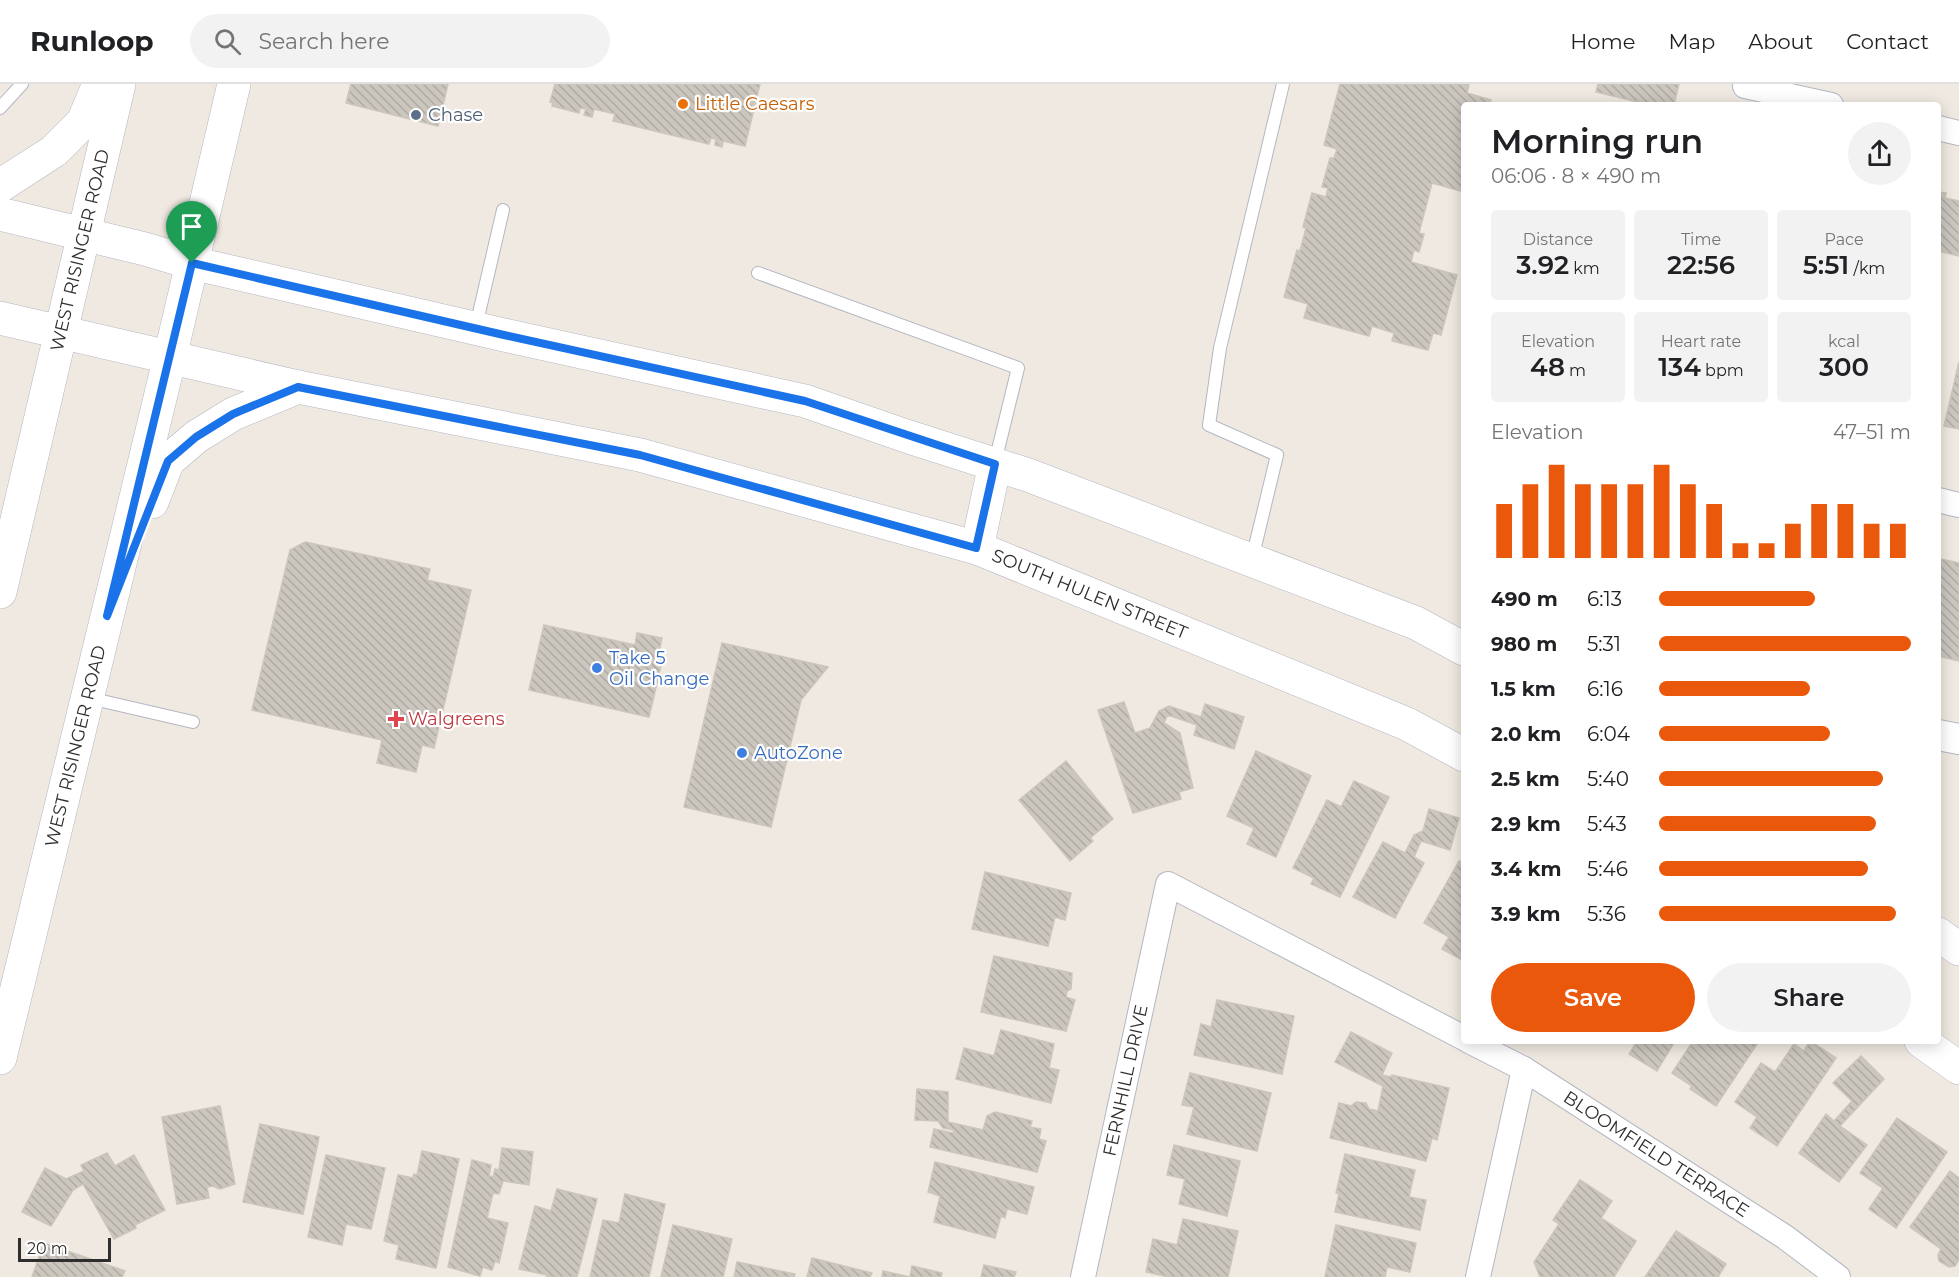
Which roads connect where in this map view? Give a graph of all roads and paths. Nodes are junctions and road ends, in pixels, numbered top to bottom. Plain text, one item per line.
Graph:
1 (22, 84) edge
2 (99, 84) edge
3 (119, 84) edge
4 (234, 84) edge
5 (1283, 84) edge
6 (1743, 92) edge
7 (1811, 102) edge
8 (0, 108) edge
9 (1941, 129) edge
10 (1959, 133) edge
11 (0, 186) edge
12 (502, 210) dead end
13 (0, 214) edge
14 (83, 234) junction
15 (192, 263) junction
16 (758, 273) dead end
17 (0, 318) edge
18 (475, 329) junction
19 (60, 332) junction
20 (170, 357) junction
21 (298, 387) junction
22 (995, 464) junction
23 (1941, 501) edge
24 (1959, 505) edge
25 (976, 548) junction
26 (1252, 560) junction
27 (0, 592) edge
28 (107, 616) junction
29 (1461, 647) edge
30 (87, 698) junction
31 (193, 723) dead end
32 (1941, 736) edge
33 (1959, 739) edge
34 (1461, 754) edge
35 (1941, 936) edge
36 (1959, 949) edge
37 (1461, 1036) edge
38 (1476, 1044) edge
39 (1925, 1044) edge
40 (0, 1058) edge
41 (1959, 1068) edge
42 (1524, 1070) junction
43 (1083, 1277) edge
44 (1478, 1277) edge
45 (1838, 1277) edge

1 - 8 lane
2 - 11 main road
3 - 14 main road, WEST RISINGER ROAD
4 - 15 main road, WEST RISINGER ROAD
5 - 26 lane
6 - 7 street
9 - 10 street
12 - 18 lane
13 - 14 main road
14 - 15 main road
14 - 19 main road, WEST RISINGER ROAD
15 - 18 main road
15 - 20 main road, WEST RISINGER ROAD
16 - 22 lane
17 - 19 main road, SOUTH HULEN STREET
18 - 22 main road
19 - 20 main road, SOUTH HULEN STREET
19 - 27 main road, WEST RISINGER ROAD
20 - 21 main road, SOUTH HULEN STREET
20 - 28 main road, WEST RISINGER ROAD
21 - 25 main road, SOUTH HULEN STREET
21 - 28 main road
22 - 25 main road
22 - 26 main road
23 - 24 street
25 - 34 main road, SOUTH HULEN STREET
26 - 29 main road
28 - 30 main road, WEST RISINGER ROAD
30 - 31 lane
30 - 40 main road, WEST RISINGER ROAD
32 - 33 street
35 - 36 main road
37 - 43 street, FERNHILL DRIVE
38 - 42 street, BLOOMFIELD TERRACE
39 - 41 main road
42 - 44 street
42 - 45 street, BLOOMFIELD TERRACE

